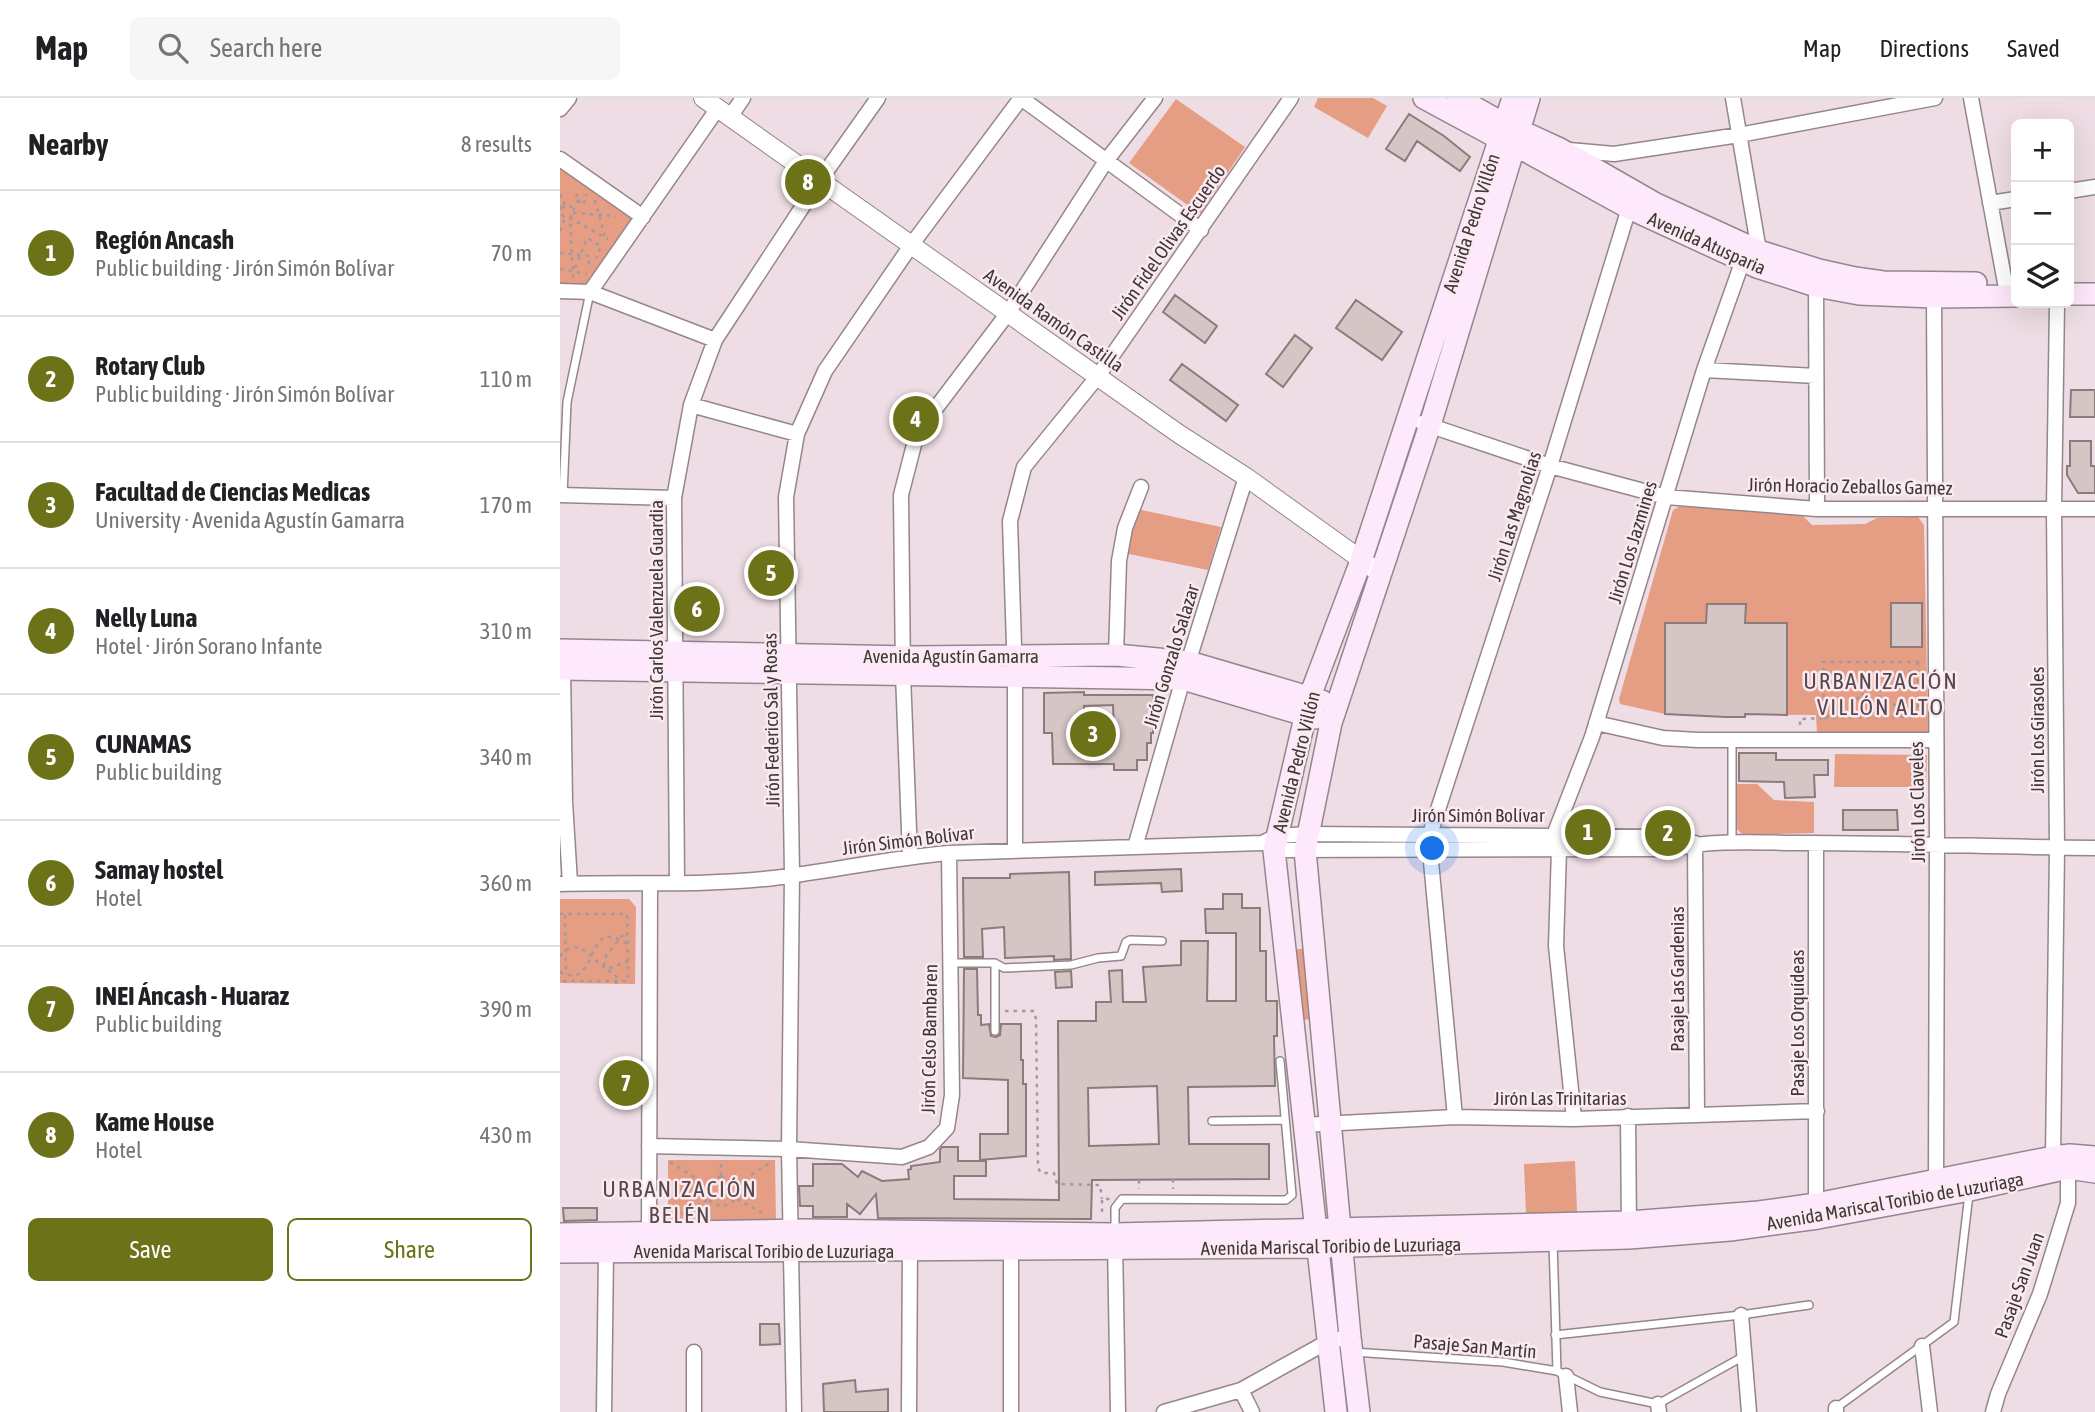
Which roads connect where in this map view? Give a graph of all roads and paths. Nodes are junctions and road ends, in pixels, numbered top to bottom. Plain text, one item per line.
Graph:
1 (569, 98) edge
2 (743, 98) edge
3 (878, 98) edge
4 (1021, 98) edge
5 (1155, 98) edge
6 (1291, 98) edge
7 (1424, 98) edge
8 (1458, 98) edge
9 (1529, 98) edge
10 (1733, 98) edge
11 (1935, 98) edge
12 (1971, 98) edge
13 (717, 108) edge
14 (560, 109) edge
15 (1509, 121) edge
16 (1739, 135) junction
17 (1560, 149) junction
18 (560, 159) edge
19 (1106, 161) junction
20 (820, 180) junction
21 (2095, 187) edge
22 (2074, 190) edge
23 (560, 194) edge
24 (578, 200) dead end
25 (2011, 200) edge
26 (595, 201) dead end
27 (1990, 203) junction
28 (1629, 208) junction
29 (562, 209) edge
30 (573, 211) junction
31 (599, 214) junction
32 (624, 217) dead end
33 (643, 217) junction
34 (565, 218) junction
35 (570, 218) junction
36 (1201, 230) junction
37 (560, 231) edge
38 (605, 237) junction
39 (611, 241) dead end
40 (912, 244) junction
41 (560, 253) edge
42 (572, 253) junction
43 (581, 255) junction
44 (589, 256) dead end
45 (1751, 256) junction
46 (560, 269) edge
47 (573, 271) junction
48 (2011, 283) edge
49 (2074, 283) edge
50 (2095, 283) edge
51 (1816, 286) junction
52 (2011, 287) edge
53 (2011, 287) edge
54 (560, 291) edge
55 (590, 292) junction
56 (2074, 294) edge
57 (2095, 294) edge
58 (1934, 297) junction
59 (2057, 308) edge
60 (1008, 313) junction
61 (715, 340) junction
62 (1704, 370) junction
63 (1098, 376) junction
64 (1816, 376) junction
65 (691, 405) junction
66 (1407, 418) junction
67 (1430, 425) junction
68 (797, 435) junction
69 (1550, 466) junction
70 (1246, 477) junction
71 (1141, 487) dead end
72 (562, 495) edge
73 (1666, 497) junction
74 (674, 498) junction
75 (1935, 508) junction
76 (1817, 509) junction
77 (2054, 509) junction
78 (2095, 509) edge
79 (1361, 561) junction
80 (1381, 574) junction
81 (1116, 655) junction
82 (675, 662) junction
83 (1918, 662) junction
84 (1936, 662) junction
85 (561, 663) edge
86 (790, 663) junction
87 (903, 665) junction
88 (1014, 667) junction
89 (1823, 669) junction
90 (1186, 670) junction
91 (1918, 672) junction
92 (1863, 687) junction
93 (1879, 687) junction
94 (1863, 695) junction
95 (1878, 696) junction
96 (1871, 700) junction
97 (1307, 705) junction
98 (1919, 712) junction
99 (1936, 712) junction
100 (1333, 714) junction
101 (1914, 715) junction
102 (1824, 718) junction
103 (1871, 718) junction
104 (1596, 723) junction
105 (1936, 740) junction
106 (1732, 741) junction
107 (1800, 741) junction
108 (1430, 834) junction
109 (1306, 842) junction
110 (1557, 842) junction
111 (1271, 843) junction
112 (1695, 843) junction
113 (1732, 843) junction
114 (1816, 843) junction
115 (1937, 843) junction
116 (1135, 847) junction
117 (2057, 848) junction
118 (2095, 848) edge
119 (1015, 849) junction
120 (1430, 851) junction
121 (948, 853) junction
122 (910, 856) junction
123 (792, 874) junction
124 (677, 883) junction
125 (565, 884) edge
126 (650, 884) junction
127 (560, 914) edge
128 (565, 914) junction
129 (627, 930) junction
130 (1313, 933) junction
131 (1283, 937) junction
132 (620, 939) junction
133 (1162, 941) dead end
134 (628, 944) junction
135 (566, 949) junction
136 (560, 956) edge
137 (592, 957) junction
138 (628, 961) junction
139 (950, 963) junction
140 (995, 963) junction
141 (605, 969) junction
142 (560, 972) edge
143 (566, 975) junction
144 (560, 981) edge
145 (616, 982) junction
146 (995, 1011) junction
147 (1321, 1026) junction
148 (1293, 1029) junction
149 (995, 1031) dead end
150 (1280, 1061) dead end
151 (1816, 1111) junction
152 (1697, 1115) junction
153 (1628, 1116) junction
154 (1455, 1117) junction
155 (1574, 1119) junction
156 (1212, 1121) dead end
157 (1294, 1123) junction
158 (1331, 1123) junction
159 (649, 1146) junction
160 (789, 1149) junction
161 (2095, 1157) edge
162 (2061, 1162) junction
163 (2095, 1172) edge
164 (1936, 1180) junction
165 (706, 1184) junction
166 (735, 1185) junction
167 (1970, 1190) junction
168 (737, 1199) junction
169 (1102, 1199) dead end
170 (1816, 1204) junction
171 (766, 1215) dead end
172 (1629, 1230) junction
173 (1552, 1233) junction
174 (560, 1234) edge
175 (1316, 1238) junction
176 (1342, 1238) junction
177 (790, 1240) junction
178 (910, 1241) junction
179 (649, 1242) junction
180 (1115, 1242) junction
181 (1011, 1251) junction
182 (560, 1252) edge
183 (606, 1252) junction
184 (1809, 1305) dead end
185 (1741, 1315) junction
186 (1555, 1335) junction
187 (1344, 1343) junction
188 (1922, 1346) junction
189 (694, 1352) dead end
190 (1744, 1356) junction
191 (1561, 1373) junction
192 (1241, 1390) junction
193 (1659, 1408) edge
194 (1834, 1411) edge
195 (604, 1412) edge
196 (694, 1412) edge
197 (794, 1412) edge
198 (909, 1412) edge
199 (1011, 1412) edge
200 (1118, 1412) edge
201 (1164, 1412) edge
202 (1252, 1412) edge
203 (1336, 1412) edge
204 (1359, 1412) edge
205 (1570, 1412) edge
206 (1749, 1412) edge
207 (1930, 1412) edge
208 (1993, 1412) edge

1 - 14 street
2 - 13 street
3 - 20 street, Jirón Carlos Valenzuela Guardia
4 - 19 street
4 - 40 street, Jirón Federico Sal y Rosas
5 - 19 street
6 - 36 street, Jirón Fidel Olivas Escuerdo
7 - 15 main road, Avenida Atusparia
8 - 15 main road, Avenida Atusparia
9 - 15 main road, Avenida Pedro Villón
10 - 16 street
11 - 16 street
12 - 27 street
13 - 20 street, Avenida Ramón Castilla
13 - 33 street
15 - 17 main road, Avenida Atusparia
15 - 28 main road, Avenida Atusparia
15 - 66 main road, Avenida Pedro Villón
15 - 67 main road, Avenida Pedro Villón
16 - 17 street
16 - 45 street
17 - 45 main road, Avenida Atusparia
18 - 33 street
19 - 36 street
19 - 60 street
20 - 40 street, Avenida Ramón Castilla
20 - 61 street, Jirón Carlos Valenzuela Guardia
21 - 22 street
23 - 29 path
24 - 30 path
25 - 27 street
26 - 31 path
27 - 48 street
28 - 45 main road, Avenida Atusparia
28 - 69 street, Jirón Las Magnolias
29 - 30 path
29 - 34 path
30 - 31 path
30 - 35 path
31 - 32 path
31 - 38 path
33 - 55 street
34 - 35 path
34 - 37 path
35 - 38 path
35 - 42 path
36 - 63 street, Jirón Fidel Olivas Escuerdo
38 - 39 path
40 - 60 street, Avenida Ramón Castilla
40 - 68 street, Jirón Federico Sal y Rosas
41 - 42 path
42 - 43 path
42 - 47 path
43 - 44 path
43 - 47 path
43 - 47 path
45 - 51 main road, Avenida Atusparia
45 - 52 main road, Avenida Atusparia
45 - 62 street, Jirón Los Jazmines
46 - 47 path
49 - 50 main road
51 - 58 main road, Avenida Atusparia
51 - 64 street
53 - 58 main road, Avenida Atusparia
54 - 55 street
55 - 61 street
55 - 72 lane
56 - 57 main road
58 - 75 street, Jirón Los Claveles
59 - 77 street, Jirón Los Girasoles
60 - 63 street, Avenida Ramón Castilla
60 - 87 street
61 - 65 street, Jirón Carlos Valenzuela Guardia
62 - 64 street
62 - 73 street, Jirón Los Jazmines
63 - 70 street, Avenida Ramón Castilla
63 - 88 street, Jirón Fidel Olivas Escuerdo
64 - 76 street
65 - 68 street
65 - 74 street, Jirón Carlos Valenzuela Guardia
66 - 67 street, Jirón Horacio Zeballos Gamez
66 - 79 main road, Avenida Pedro Villón
67 - 69 street, Jirón Horacio Zeballos Gamez
67 - 80 main road, Avenida Pedro Villón
68 - 86 street, Jirón Federico Sal y Rosas
69 - 73 street, Jirón Horacio Zeballos Gamez
69 - 108 street, Jirón Las Magnolias
70 - 79 street, Avenida Ramón Castilla
70 - 90 street, Jirón Gonzalo Salazar
71 - 81 street
72 - 74 street
73 - 76 street, Jirón Horacio Zeballos Gamez
73 - 104 street, Jirón Los Jazmines
74 - 82 street, Jirón Carlos Valenzuela Guardia
75 - 76 street, Jirón Horacio Zeballos Gamez
75 - 77 street, Jirón Horacio Zeballos Gamez
75 - 84 street, Jirón Los Claveles
77 - 78 street, Jirón Horacio Zeballos Gamez
77 - 117 street, Jirón Los Girasoles
79 - 80 street, Avenida Ramón Castilla
79 - 97 main road, Avenida Pedro Villón
80 - 100 main road, Avenida Pedro Villón
81 - 88 main road, Avenida Agustín Gamarra
81 - 90 main road, Avenida Agustín Gamarra
82 - 85 main road, Avenida Agustín Gamarra
82 - 86 main road, Avenida Agustín Gamarra
82 - 124 street, Jirón Carlos Valenzuela Guardia
83 - 84 path
83 - 89 path
83 - 91 path
84 - 99 street, Jirón Los Claveles
85 - 125 street
86 - 87 main road, Avenida Agustín Gamarra
86 - 123 street, Jirón Federico Sal y Rosas
87 - 88 main road, Avenida Agustín Gamarra
87 - 122 street
88 - 90 main road, Avenida Agustín Gamarra
88 - 119 street, Jirón Fidel Olivas Escuerdo
89 - 92 path
89 - 102 path
90 - 97 main road, Avenida Agustín Gamarra
90 - 116 street, Jirón Gonzalo Salazar
91 - 93 path
91 - 98 path
92 - 93 path
92 - 94 path
93 - 95 path
94 - 96 path
94 - 102 path
95 - 96 path
95 - 101 path
96 - 103 path
97 - 100 main road, Avenida Agustín Gamarra
97 - 111 main road, Avenida Pedro Villón
98 - 99 path
98 - 101 path
99 - 105 street, Jirón Los Claveles
100 - 109 main road, Avenida Pedro Villón
101 - 103 path
102 - 103 path
102 - 107 path
104 - 106 street
104 - 110 street, Jirón Los Jazmines
105 - 107 street
105 - 115 street, Jirón Los Claveles
106 - 107 street
106 - 113 lane
108 - 109 street, Jirón Simón Bolívar
108 - 110 street, Jirón Simón Bolívar
109 - 111 street, Jirón Simón Bolívar
109 - 120 street, Jirón Simón Bolívar
109 - 130 main road, Avenida Pedro Villón
110 - 112 street, Jirón Simón Bolívar
110 - 120 street, Jirón Simón Bolívar
110 - 155 street, Jirón Los Jazmines
111 - 116 street, Jirón Simón Bolívar
111 - 131 main road, Avenida Pedro Villón
112 - 113 street, Jirón Simón Bolívar
112 - 152 street, Pasaje Las Gardenias
113 - 114 street, Jirón Simón Bolívar
114 - 115 street, Jirón Simón Bolívar
114 - 151 street, Pasaje Los Orquídeas
115 - 117 street, Jirón Simón Bolívar
115 - 164 street, Jirón Los Claveles
116 - 119 street, Jirón Simón Bolívar
117 - 118 street, Jirón Simón Bolívar
117 - 162 street, Jirón Los Girasoles
119 - 121 street, Jirón Simón Bolívar
120 - 154 street
121 - 122 street, Jirón Simón Bolívar
121 - 139 street, Jirón Celso Bambaren
122 - 123 street, Jirón Simón Bolívar
123 - 124 street, Jirón Simón Bolívar
123 - 160 street, Jirón Federico Sal y Rosas
124 - 126 street, Jirón Simón Bolívar
125 - 126 street, Jirón Simón Bolívar
126 - 159 street
127 - 128 path
128 - 129 path
128 - 135 path
129 - 132 path
129 - 134 path
130 - 131 main road
130 - 147 main road, Avenida Pedro Villón
131 - 148 main road, Avenida Pedro Villón
132 - 134 path
132 - 137 path
132 - 141 path
133 - 140 lane
134 - 138 path
135 - 136 path
135 - 137 path
135 - 143 path
137 - 141 path
137 - 143 path
138 - 141 path
138 - 145 path
139 - 140 lane
139 - 160 street, Jirón Celso Bambaren
140 - 146 lane
141 - 145 path
142 - 143 path
144 - 145 path
146 - 149 lane
146 - 169 path
147 - 148 main road
147 - 158 main road, Avenida Pedro Villón
148 - 157 main road, Avenida Pedro Villón
150 - 157 lane
151 - 152 street, Jirón Las Trinitarias
151 - 170 street, Pasaje Los Orquídeas
152 - 153 street, Jirón Las Trinitarias
153 - 155 street, Jirón Las Trinitarias
153 - 172 street
154 - 155 street, Jirón Las Trinitarias
154 - 158 street, Jirón Las Trinitarias
156 - 157 lane
157 - 158 street, Jirón Las Trinitarias
157 - 175 main road, Avenida Pedro Villón
157 - 180 lane
158 - 176 main road, Avenida Pedro Villón
159 - 160 street, Jirón Celso Bambaren
159 - 165 path
159 - 179 street
160 - 166 path
160 - 177 street, Jirón Federico Sal y Rosas
161 - 162 main road, Avenida Mariscal Toribio de Luzuriaga
162 - 163 main road, Avenida Mariscal Toribio de Luzuriaga
162 - 164 main road, Avenida Mariscal Toribio de Luzuriaga
162 - 167 main road, Avenida Mariscal Toribio de Luzuriaga
162 - 208 street, Pasaje San Juan
164 - 170 main road, Avenida Mariscal Toribio de Luzuriaga
165 - 166 path
165 - 168 path
166 - 168 path
167 - 172 main road, Avenida Mariscal Toribio de Luzuriaga
167 - 188 lane
168 - 171 path
170 - 172 main road, Avenida Mariscal Toribio de Luzuriaga
172 - 173 main road, Avenida Mariscal Toribio de Luzuriaga
173 - 176 main road, Avenida Mariscal Toribio de Luzuriaga
173 - 186 lane
174 - 179 main road, Avenida Mariscal Toribio de Luzuriaga
175 - 176 main road, Avenida Mariscal Toribio de Luzuriaga
175 - 180 main road, Avenida Mariscal Toribio de Luzuriaga
175 - 187 main road, Avenida Pedro Villón
176 - 187 main road, Avenida Pedro Villón
177 - 178 main road, Avenida Mariscal Toribio de Luzuriaga
177 - 179 main road, Avenida Mariscal Toribio de Luzuriaga
177 - 197 street, Jirón Federico Sal y Rosas
178 - 180 main road, Avenida Mariscal Toribio de Luzuriaga
178 - 181 main road, Avenida Mariscal Toribio de Luzuriaga
178 - 198 street
179 - 183 main road, Avenida Mariscal Toribio de Luzuriaga
180 - 181 main road, Avenida Mariscal Toribio de Luzuriaga
180 - 200 street
181 - 199 street
182 - 183 main road, Avenida Mariscal Toribio de Luzuriaga
183 - 195 street
184 - 185 lane
185 - 186 lane
185 - 190 street
186 - 191 lane
187 - 191 lane, Pasaje San Martín
187 - 192 street
187 - 203 main road, Avenida Pedro Villón
187 - 204 main road, Avenida Pedro Villón
188 - 194 lane
188 - 207 street
189 - 196 street
190 - 193 lane, Pasaje San Martín
190 - 206 street
191 - 193 lane, Pasaje San Martín
191 - 205 street
192 - 201 street
192 - 202 street

